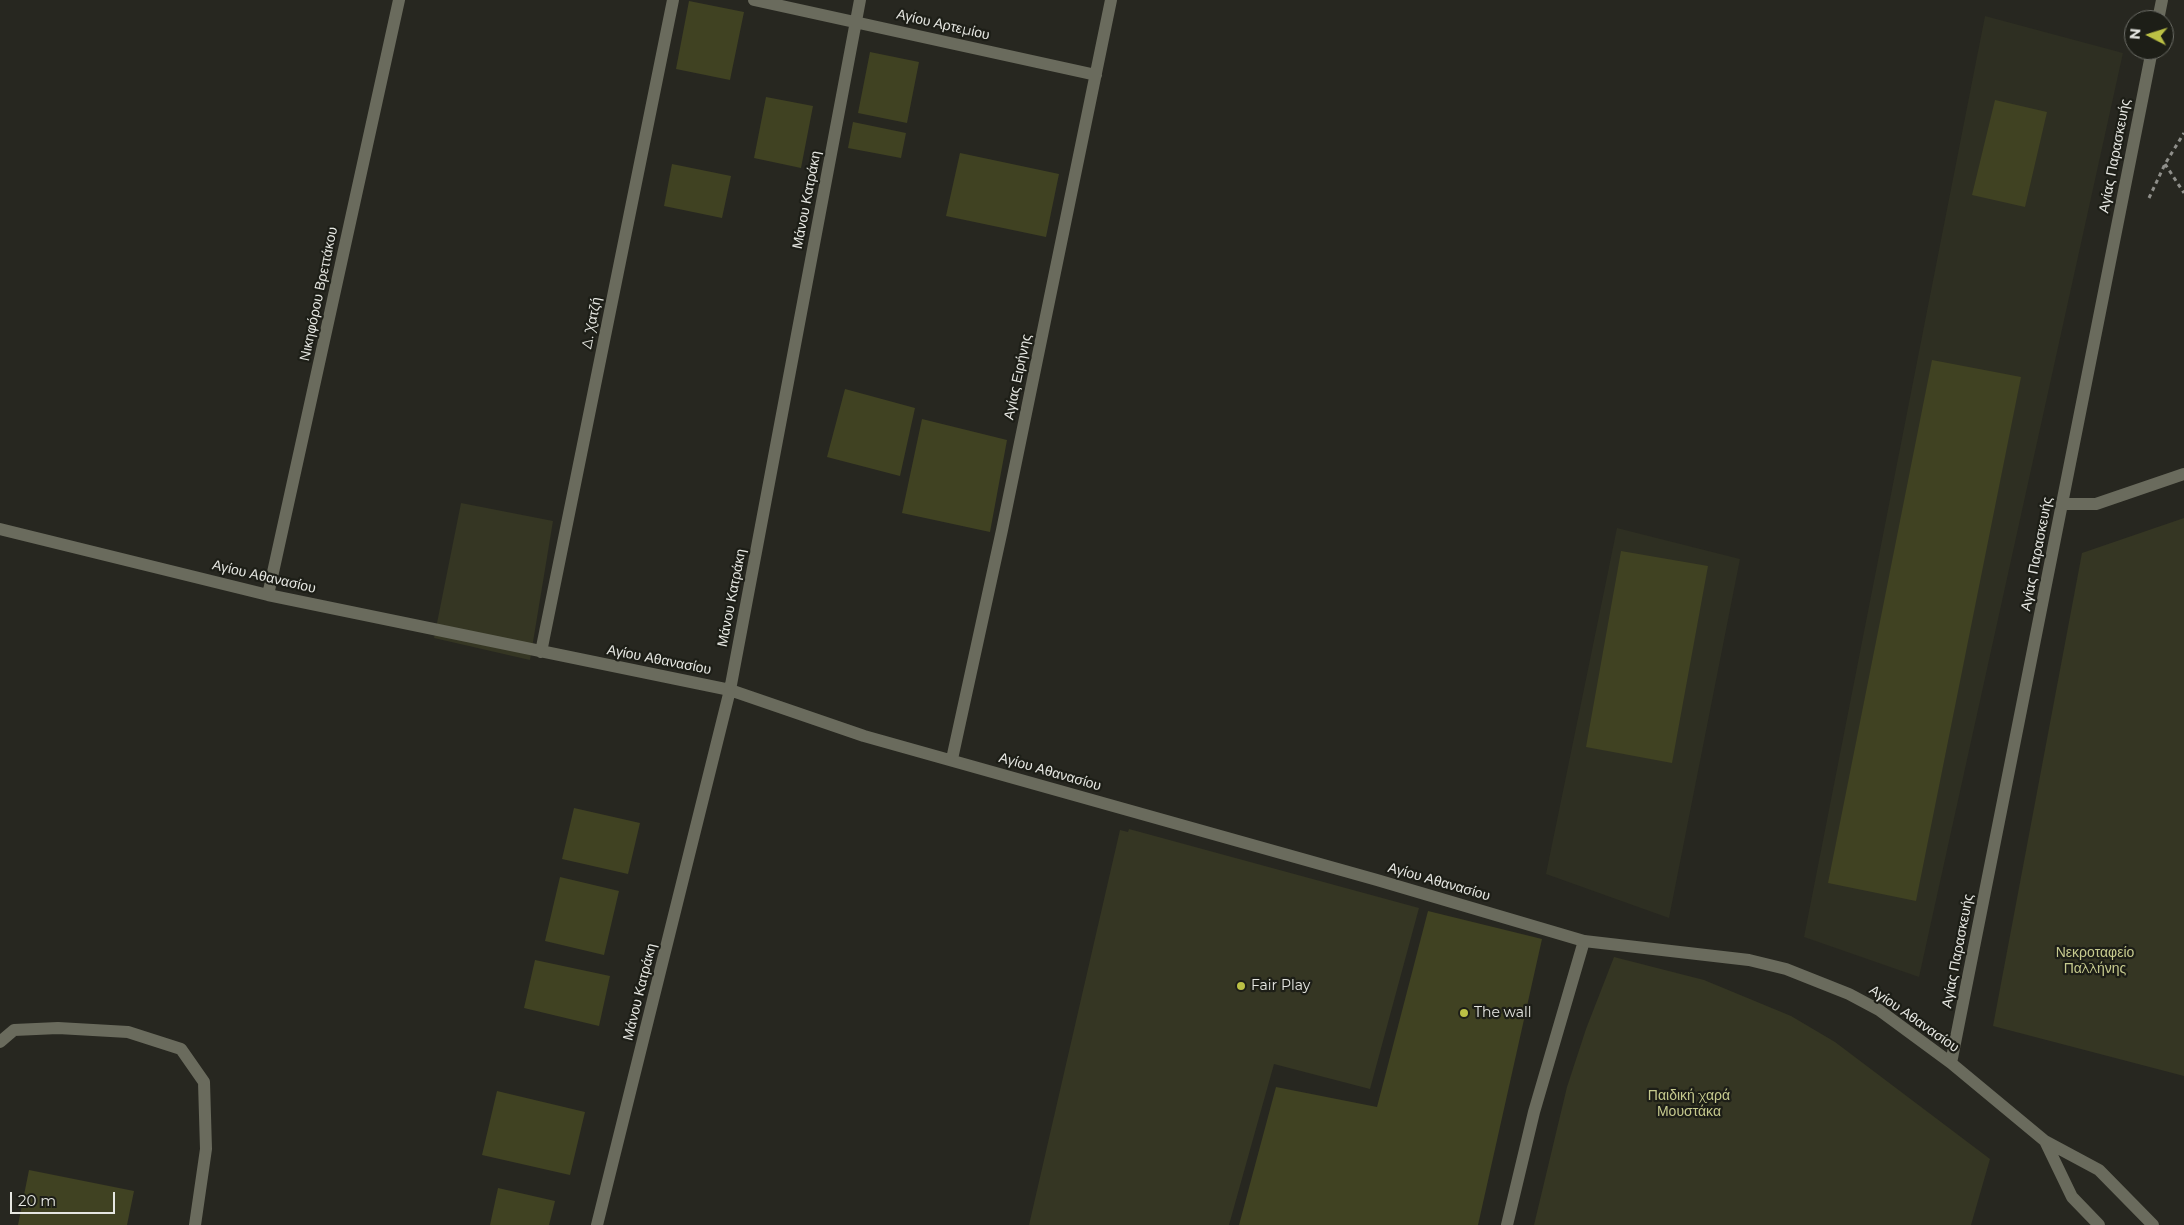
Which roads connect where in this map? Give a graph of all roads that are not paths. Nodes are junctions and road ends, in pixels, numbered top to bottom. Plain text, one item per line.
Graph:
1 (399, 0) edge
2 (673, 0) edge
3 (754, 0) edge
4 (860, 0) edge
5 (1112, 0) edge
6 (856, 21) junction
7 (2150, 60) edge
8 (1096, 75) junction
9 (2184, 474) edge
10 (2062, 504) junction
11 (0, 529) edge
12 (268, 595) junction
13 (541, 652) junction
14 (730, 690) junction
15 (952, 759) junction
16 (1584, 941) junction
17 (0, 1042) edge
18 (1951, 1063) junction
19 (2045, 1141) junction
20 (195, 1225) edge
21 (597, 1225) edge
22 (1507, 1225) edge
23 (2099, 1225) edge
24 (2153, 1225) edge

1 - 12 street, Νικηφόρου Βρεττάκου
2 - 13 street, Δ. Χατζή
3 - 6 street, Αγίου Αρτεμίου
4 - 6 street, Μάνου Κατράκη
5 - 8 street, Αγίας Ειρήνης
6 - 8 street, Αγίου Αρτεμίου
6 - 14 street, Μάνου Κατράκη
7 - 10 street, Αγίας Παρασκευής
8 - 15 street, Αγίας Ειρήνης
9 - 10 street
10 - 18 street, Αγίας Παρασκευής
11 - 12 street, Αγίου Αθανασίου
12 - 13 street, Αγίου Αθανασίου
13 - 14 street, Αγίου Αθανασίου
14 - 15 street, Αγίου Αθανασίου
14 - 21 street, Μάνου Κατράκη
15 - 16 street, Αγίου Αθανασίου
16 - 18 street, Αγίου Αθανασίου
16 - 22 street
17 - 20 street
18 - 19 street, Αγίου Αθανασίου
19 - 23 street, Αγίου Αθανασίου
19 - 24 street, Αγίου Αθανασίου

